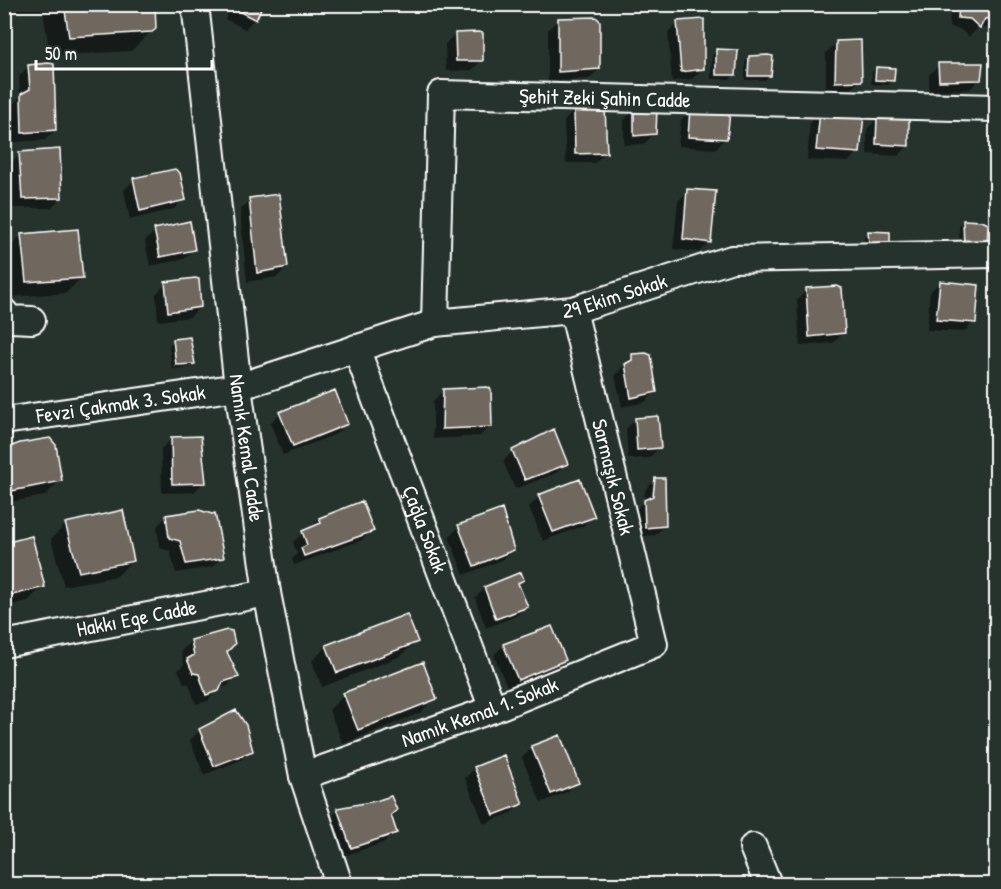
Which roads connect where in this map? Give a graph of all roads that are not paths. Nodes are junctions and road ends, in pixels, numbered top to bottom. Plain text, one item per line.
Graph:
1 (195, 4) edge
2 (996, 108) edge
3 (996, 254) edge
4 (573, 310) junction
5 (4, 312) edge
6 (32, 320) dead end
7 (435, 323) junction
8 (356, 348) junction
9 (238, 387) junction
10 (4, 421) edge
11 (267, 593) junction
12 (4, 644) edge
13 (654, 644) joint
14 (493, 709) junction
15 (303, 776) junction
16 (753, 847) dead end
17 (339, 885) edge
18 (768, 885) edge

1 - 9 street, Namık Kemal Cadde
2 - 7 street, Şehit Zeki Şahin Cadde
3 - 4 street, 29 Ekim Sokak
4 - 7 street, 29 Ekim Sokak
4 - 13 street, Sarmaşık Sokak
5 - 6 street
7 - 8 street, 29 Ekim Sokak
8 - 9 street, 29 Ekim Sokak
8 - 14 street, Çağla Sokak
9 - 10 street, Fevzi Çakmak 3. Sokak
9 - 11 street, Namık Kemal Cadde
11 - 12 street, Hakkı Ege Cadde
11 - 15 street, Namık Kemal Cadde
13 - 14 street, Namık Kemal 1. Sokak
14 - 15 street, Namık Kemal 1. Sokak
15 - 17 street, Namık Kemal Cadde
16 - 18 street

